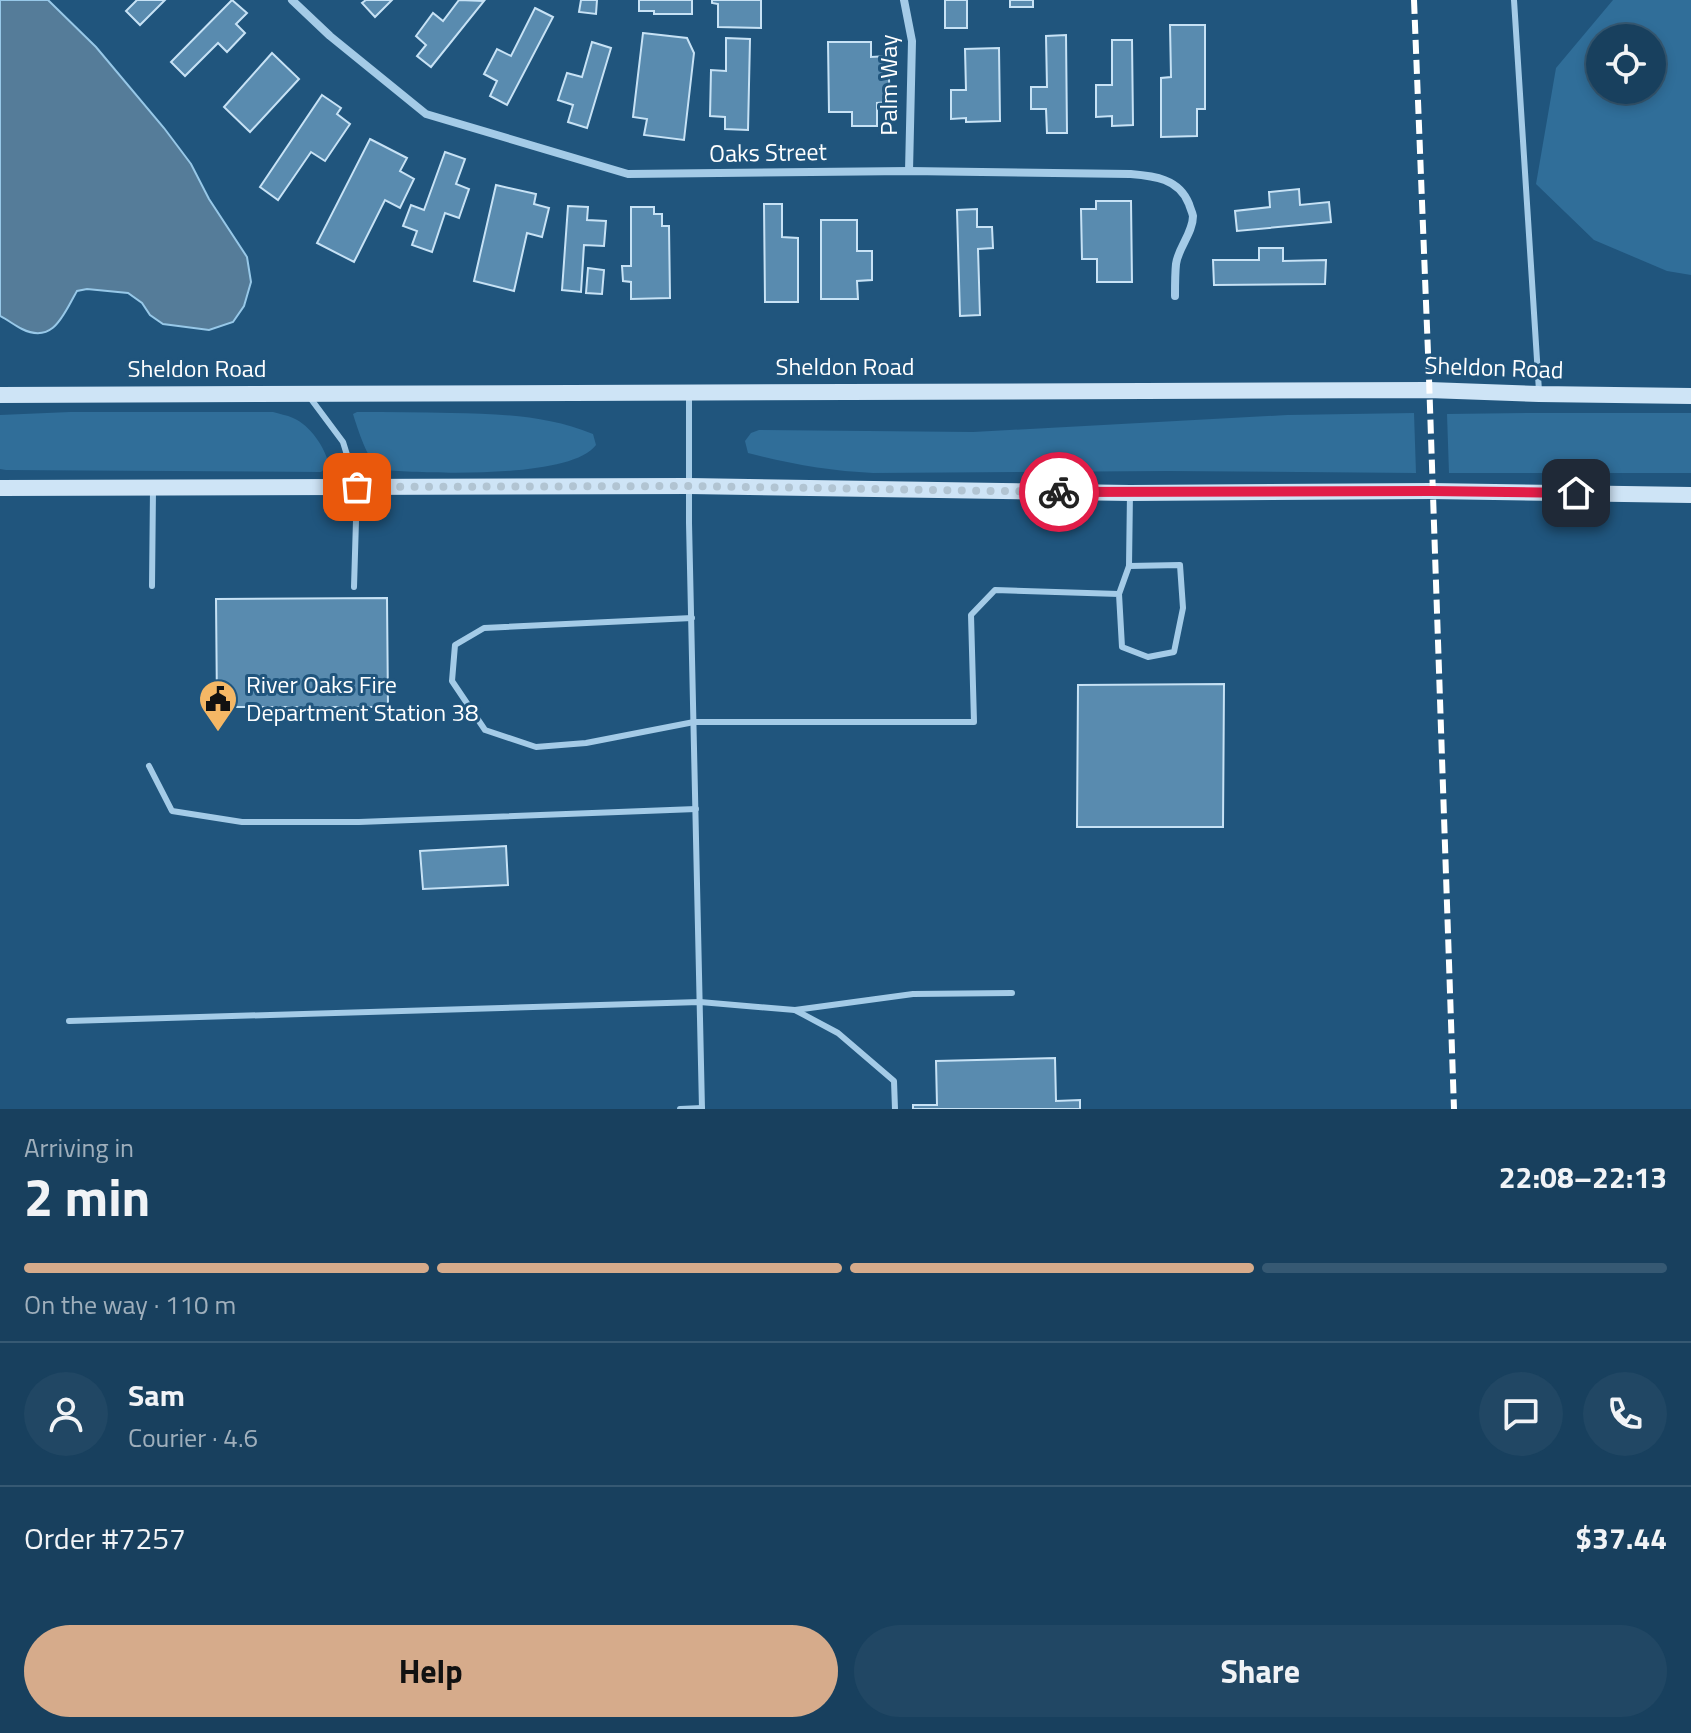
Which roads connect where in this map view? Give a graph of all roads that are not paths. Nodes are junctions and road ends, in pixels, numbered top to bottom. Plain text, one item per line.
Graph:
1 (292, 0) edge
2 (904, 0) edge
3 (1514, 0) edge
4 (909, 171) junction
5 (1175, 296) dead end
6 (689, 391) junction
7 (305, 392) junction
8 (1539, 394) junction
9 (0, 395) edge
10 (1691, 396) edge
11 (689, 486) junction
12 (357, 487) junction
13 (0, 488) edge
14 (153, 488) junction
15 (1130, 493) junction
16 (1691, 495) edge
17 (1129, 566) junction
18 (152, 586) dead end
19 (354, 587) dead end
20 (1119, 594) junction
21 (692, 618) junction
22 (694, 722) junction
23 (149, 766) dead end
24 (696, 809) junction
25 (1012, 993) dead end
26 (700, 1002) junction
27 (795, 1010) junction
28 (69, 1021) dead end
29 (680, 1109) edge
30 (702, 1109) edge
31 (895, 1109) edge

1 - 4 street, Oaks Street
2 - 4 street, Palm Way
3 - 8 lane
4 - 5 street, Oaks Street
6 - 7 main road, Sheldon Road
6 - 8 main road, Sheldon Road
6 - 11 lane
7 - 9 main road, Sheldon Road
7 - 12 lane
8 - 10 main road, Sheldon Road
11 - 12 main road
11 - 15 main road
11 - 21 lane
12 - 14 main road
12 - 19 lane
13 - 14 main road
14 - 18 lane
15 - 16 main road
15 - 17 lane
17 - 20 lane
17 - 20 lane
20 - 22 lane
21 - 22 lane
21 - 22 lane
22 - 24 lane
23 - 24 lane
24 - 26 lane
25 - 27 lane
26 - 27 lane
26 - 28 lane
26 - 30 lane
27 - 31 lane
29 - 30 lane

